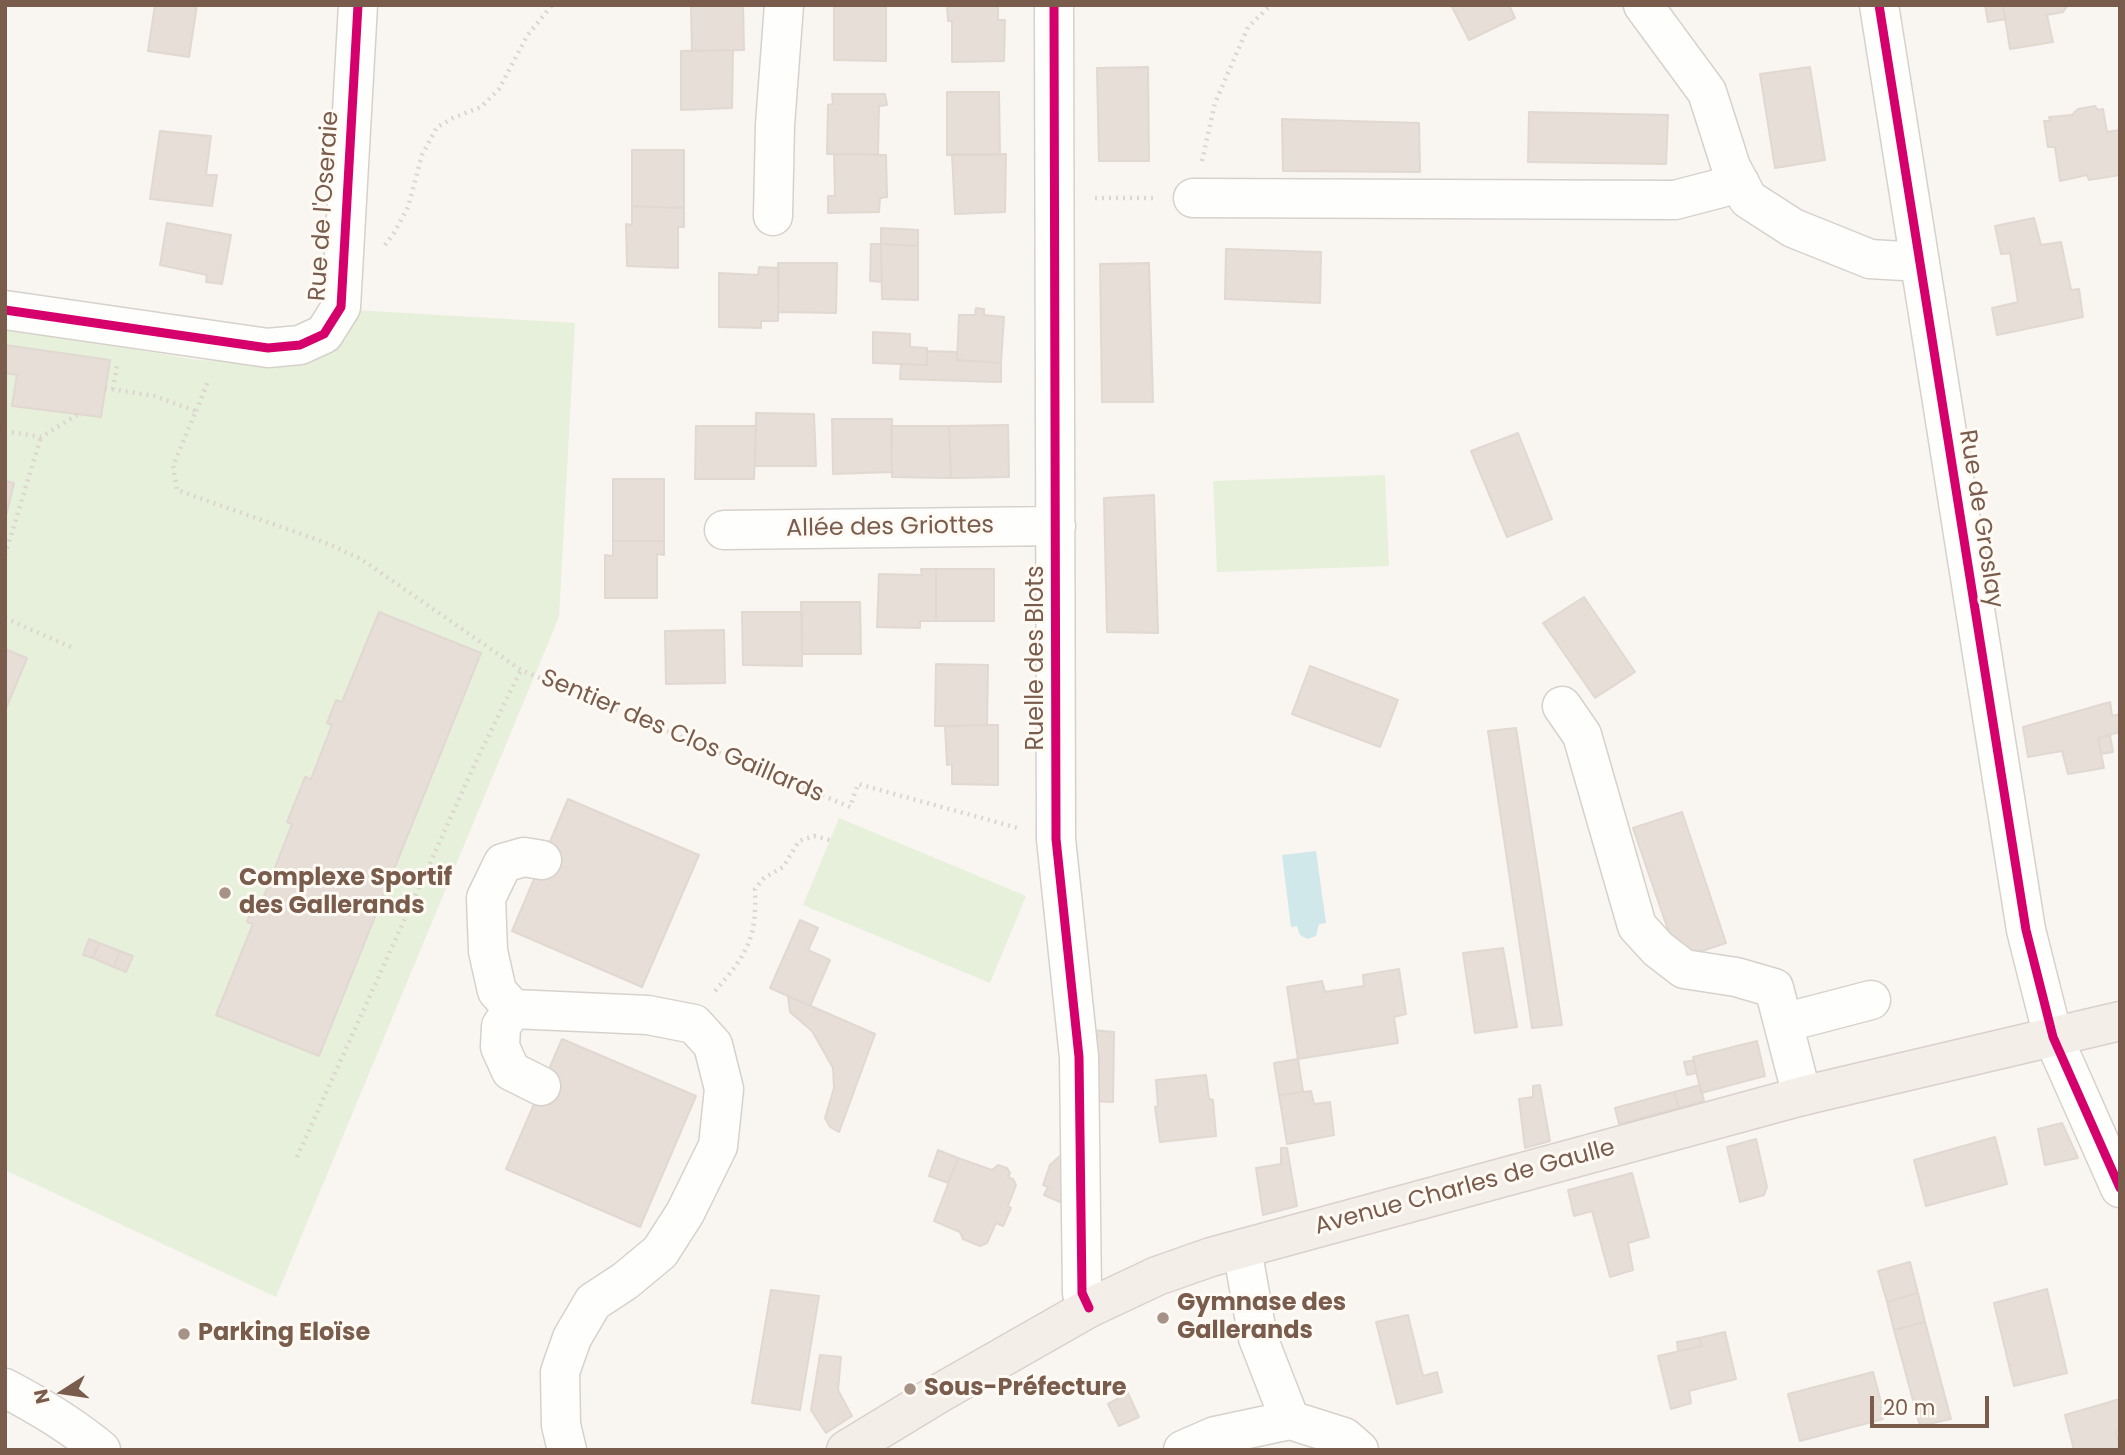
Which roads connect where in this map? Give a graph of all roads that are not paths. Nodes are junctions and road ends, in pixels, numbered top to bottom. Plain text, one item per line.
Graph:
1 (358, 5) edge
2 (784, 5) edge
3 (1054, 5) edge
4 (1643, 5) edge
5 (1879, 5) edge
6 (1740, 183) junction
7 (1193, 198) road end
8 (773, 216) dead end
9 (1920, 262) junction
10 (5, 310) edge
11 (1056, 526) junction
12 (724, 530) dead end
13 (1562, 706) dead end
14 (542, 860) dead end
15 (1871, 1000) dead end
16 (513, 1009) junction
17 (2120, 1021) edge
18 (1783, 1023) junction
19 (2053, 1037) junction
20 (541, 1086) dead end
21 (1802, 1096) junction
22 (2120, 1188) edge
23 (1242, 1249) junction
24 (1089, 1308) junction
25 (5, 1388) edge
26 (1290, 1420) junction
27 (101, 1450) edge
28 (567, 1450) edge
29 (846, 1450) edge
30 (1183, 1450) edge
31 (1359, 1450) edge

1 - 10 street, Rue de l'Oseraie
2 - 8 street
3 - 11 street, Ruelle des Blots
4 - 6 street
5 - 9 street, Rue de Groslay
6 - 7 street
6 - 9 street
9 - 19 street, Rue de Groslay
11 - 12 street, Allée des Griottes
11 - 24 street, Ruelle des Blots
13 - 18 street
14 - 16 street
15 - 18 street
16 - 20 street
16 - 28 street
17 - 19 main road, Avenue Charles de Gaulle
18 - 21 street
19 - 21 main road, Avenue Charles de Gaulle
19 - 22 street, Rue de Groslay
21 - 23 main road, Avenue Charles de Gaulle
23 - 24 main road, Avenue Charles de Gaulle
23 - 26 street
24 - 29 main road, Avenue Charles de Gaulle
25 - 27 street
26 - 30 street
26 - 31 street

